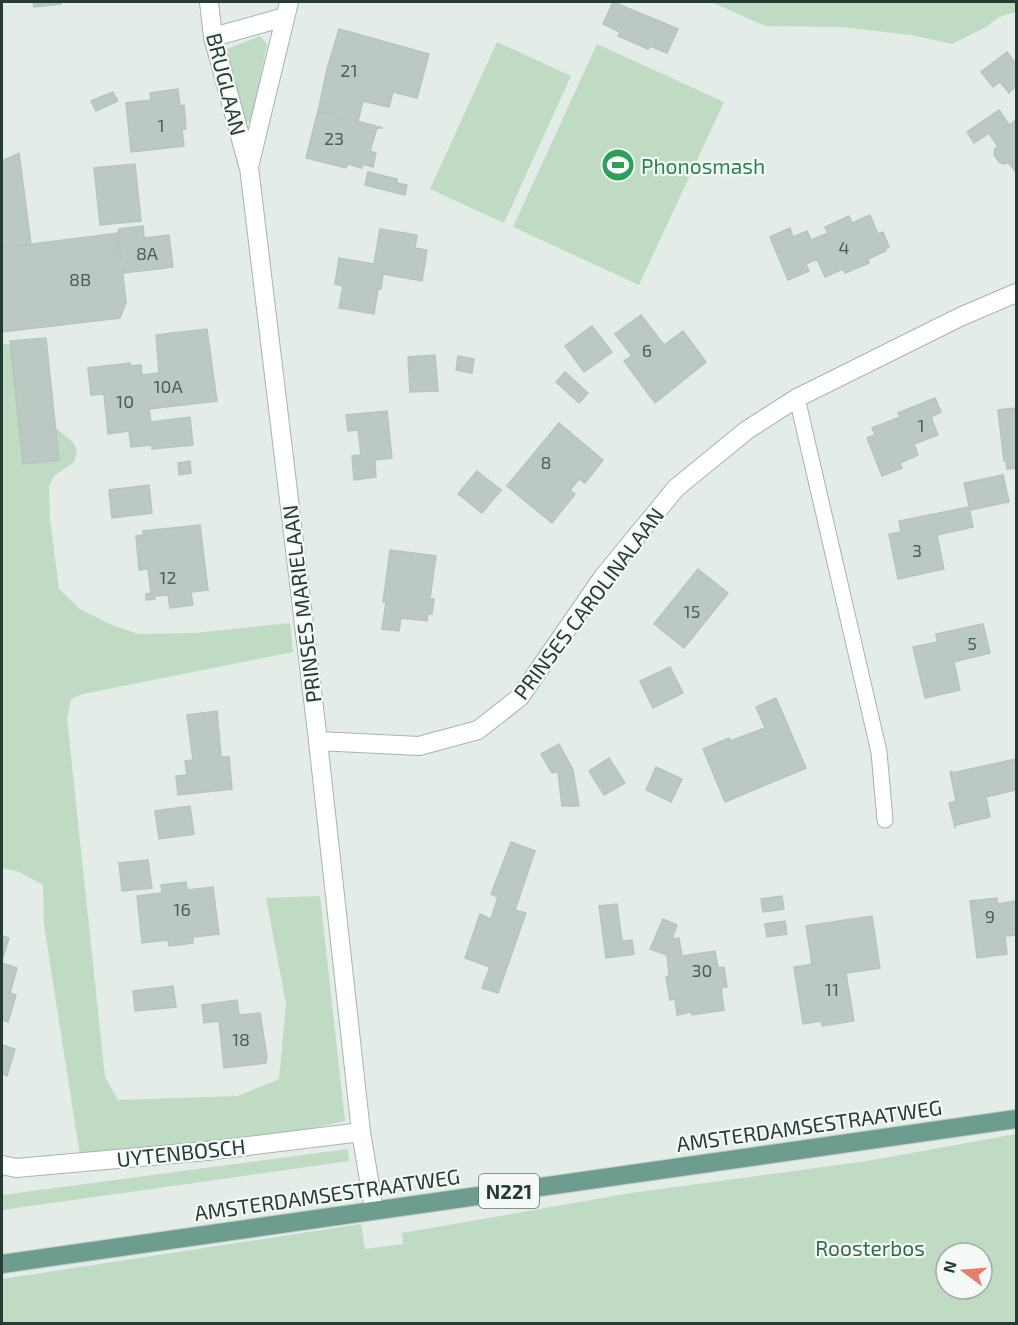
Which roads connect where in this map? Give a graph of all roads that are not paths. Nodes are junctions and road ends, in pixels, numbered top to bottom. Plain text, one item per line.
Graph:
1 (209, 2) edge
2 (287, 9) edge
3 (213, 37) junction
4 (249, 167) junction
5 (1017, 293) edge
6 (797, 398) junction
7 (318, 741) junction
8 (885, 820) dead end
9 (1017, 1119) edge
10 (361, 1132) junction
11 (2, 1165) edge
12 (374, 1210) junction
13 (2, 1264) edge

1 - 3 street, BRUGLAAN
2 - 3 street
2 - 4 street, PRINSES MARIELAAN
3 - 4 street, BRUGLAAN
4 - 7 street, PRINSES MARIELAAN
5 - 6 street, PRINSES CAROLINALAAN
6 - 7 street, PRINSES CAROLINALAAN
6 - 8 lane
7 - 10 street, PRINSES MARIELAAN
9 - 12 main road, AMSTERDAMSESTRAATWEG / N221
10 - 11 street, UYTENBOSCH
10 - 12 street, PRINSES MARIELAAN
12 - 13 main road, AMSTERDAMSESTRAATWEG / N221

